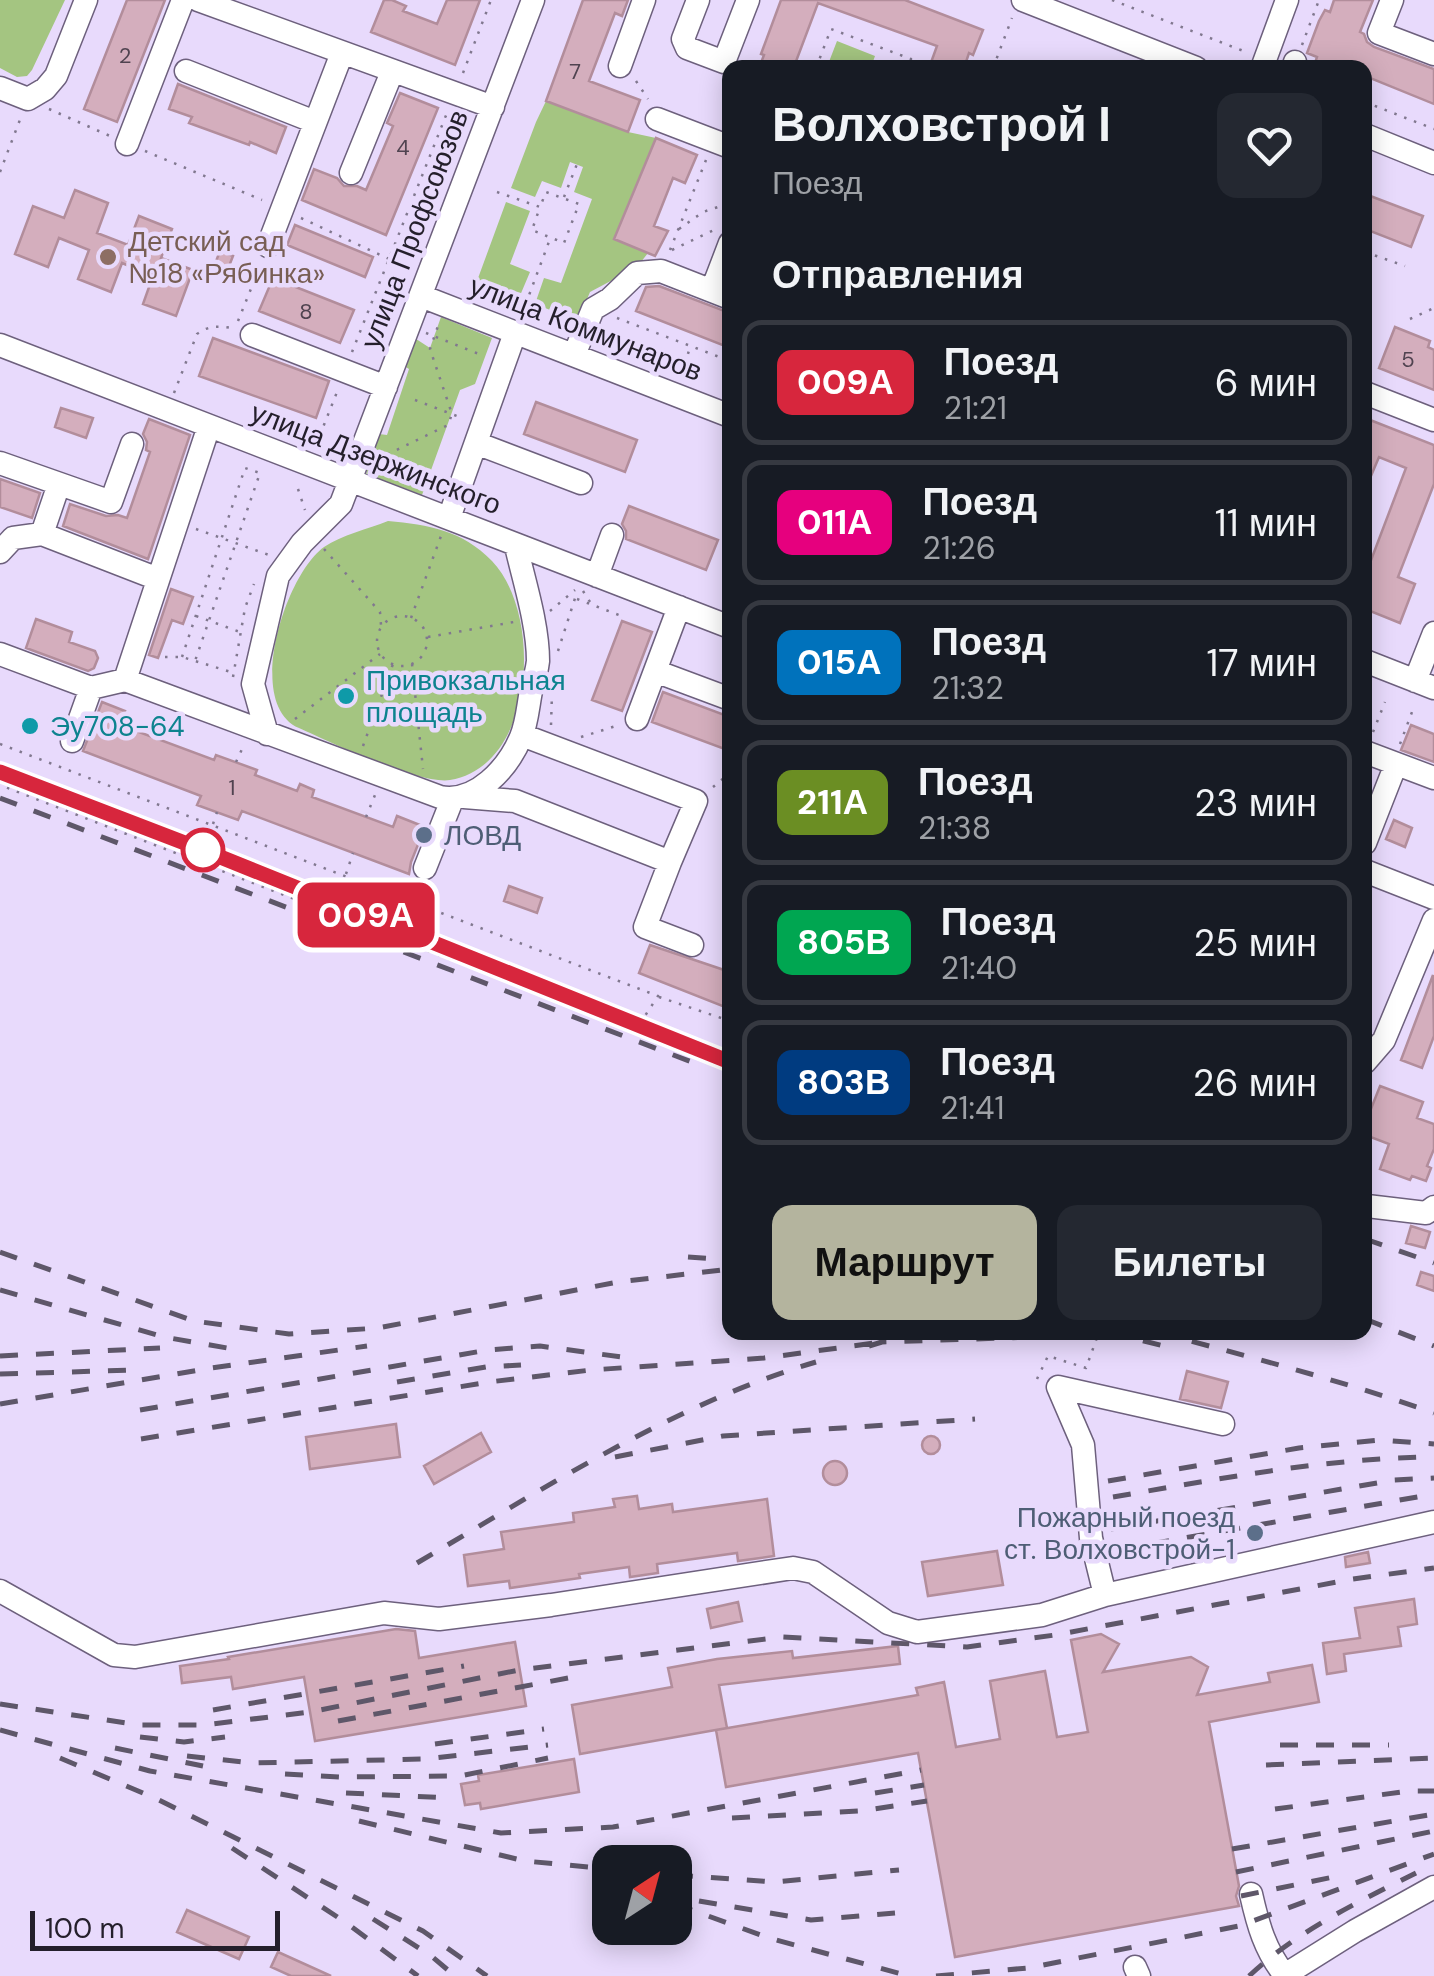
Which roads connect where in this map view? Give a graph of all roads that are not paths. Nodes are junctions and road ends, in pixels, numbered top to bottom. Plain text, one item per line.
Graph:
1 (86, 0) edge
2 (183, 0) edge
3 (198, 0) edge
4 (534, 0) edge
5 (644, 0) edge
6 (698, 0) edge
7 (748, 0) edge
8 (1287, 0) edge
9 (1392, 0) edge
10 (1022, 5) edge
11 (342, 53) junction
12 (1434, 54) edge
13 (729, 60) edge
14 (1174, 60) edge
15 (1260, 60) edge
16 (722, 63) edge
17 (620, 66) road end
18 (186, 70) dead end
19 (392, 72) junction
20 (0, 88) edge
21 (492, 107) junction
22 (658, 118) road end
23 (315, 122) junction
24 (1372, 138) edge
25 (722, 143) edge
26 (127, 144) road end
27 (1434, 163) edge
28 (351, 172) dead end
29 (268, 246) road end
30 (722, 265) edge
31 (721, 294) edge
32 (420, 296) junction
33 (519, 323) junction
34 (252, 335) dead end
35 (4, 347) edge
36 (574, 355) junction
37 (0, 372) edge
38 (386, 387) junction
39 (1372, 397) edge
40 (722, 413) edge
41 (1434, 420) edge
42 (210, 426) junction
43 (479, 434) junction
44 (132, 444) dead end
45 (0, 463) edge
46 (350, 480) junction
47 (581, 483) dead end
48 (60, 484) junction
49 (446, 524) junction
50 (42, 534) junction
51 (612, 535) dead end
52 (516, 546) junction
53 (0, 552) edge
54 (158, 579) junction
55 (588, 581) junction
56 (679, 607) junction
57 (722, 624) edge
58 (1434, 633) edge
59 (0, 654) edge
60 (1372, 665) edge
61 (655, 671) junction
62 (124, 680) junction
63 (1425, 684) edge
64 (91, 688) junction
65 (722, 696) edge
66 (636, 719) road end
67 (278, 729) junction
68 (522, 735) junction
69 (72, 741) dead end
70 (1372, 755) edge
71 (1395, 763) junction
72 (1434, 778) edge
73 (458, 798) junction
74 (1372, 825) edge
75 (670, 862) junction
76 (425, 868) dead end
77 (1372, 874) edge
78 (1434, 898) edge
79 (1434, 920) edge
80 (692, 945) dead end
81 (1372, 1054) edge
82 (1372, 1207) edge
83 (1434, 1207) edge
84 (1223, 1424) dead end
85 (1434, 1522) edge
86 (0, 1591) edge
87 (1106, 1595) junction
88 (1434, 1887) edge
89 (1251, 1894) dead end
90 (1284, 1975) edge

1 - 20 street
2 - 26 street
3 - 11 street
4 - 21 street, улица Профсоюзов
5 - 17 street
6 - 16 street
7 - 13 street
8 - 15 street
9 - 12 street
10 - 14 street
11 - 19 street
11 - 23 street
18 - 23 street
19 - 21 street
19 - 28 street
21 - 32 street, улица Профсоюзов
22 - 25 street
23 - 29 street
24 - 27 street
30 - 31 street
31 - 36 street
32 - 33 street, улица Коммунаров
32 - 38 street, улица Профсоюзов
33 - 36 street, улица Коммунаров
33 - 43 street
34 - 38 street
35 - 37 street
35 - 42 street, улица Дзержинского
36 - 40 street, улица Коммунаров
38 - 46 street, улица Профсоюзов
39 - 41 street
42 - 46 street, улица Дзержинского
42 - 54 street
43 - 47 street
43 - 49 street
44 - 48 street
45 - 48 street
46 - 49 street, улица Дзержинского
46 - 67 street
48 - 50 street
49 - 52 street, улица Дзержинского
50 - 53 street
50 - 54 street
51 - 55 street
52 - 55 street, улица Дзержинского
52 - 68 street
54 - 62 street
55 - 56 street, улица Дзержинского
56 - 57 street, улица Дзержинского
56 - 61 street
58 - 63 street
59 - 64 street
60 - 63 street
61 - 65 street
61 - 66 street
62 - 64 street
62 - 67 street
64 - 69 street
67 - 73 street
68 - 73 street
68 - 75 street
70 - 71 street
71 - 72 street
71 - 74 street
73 - 75 street
73 - 76 street
75 - 80 street
77 - 78 street
79 - 81 street
82 - 83 street
84 - 87 street
85 - 87 street
86 - 87 street
88 - 90 street
89 - 90 street

